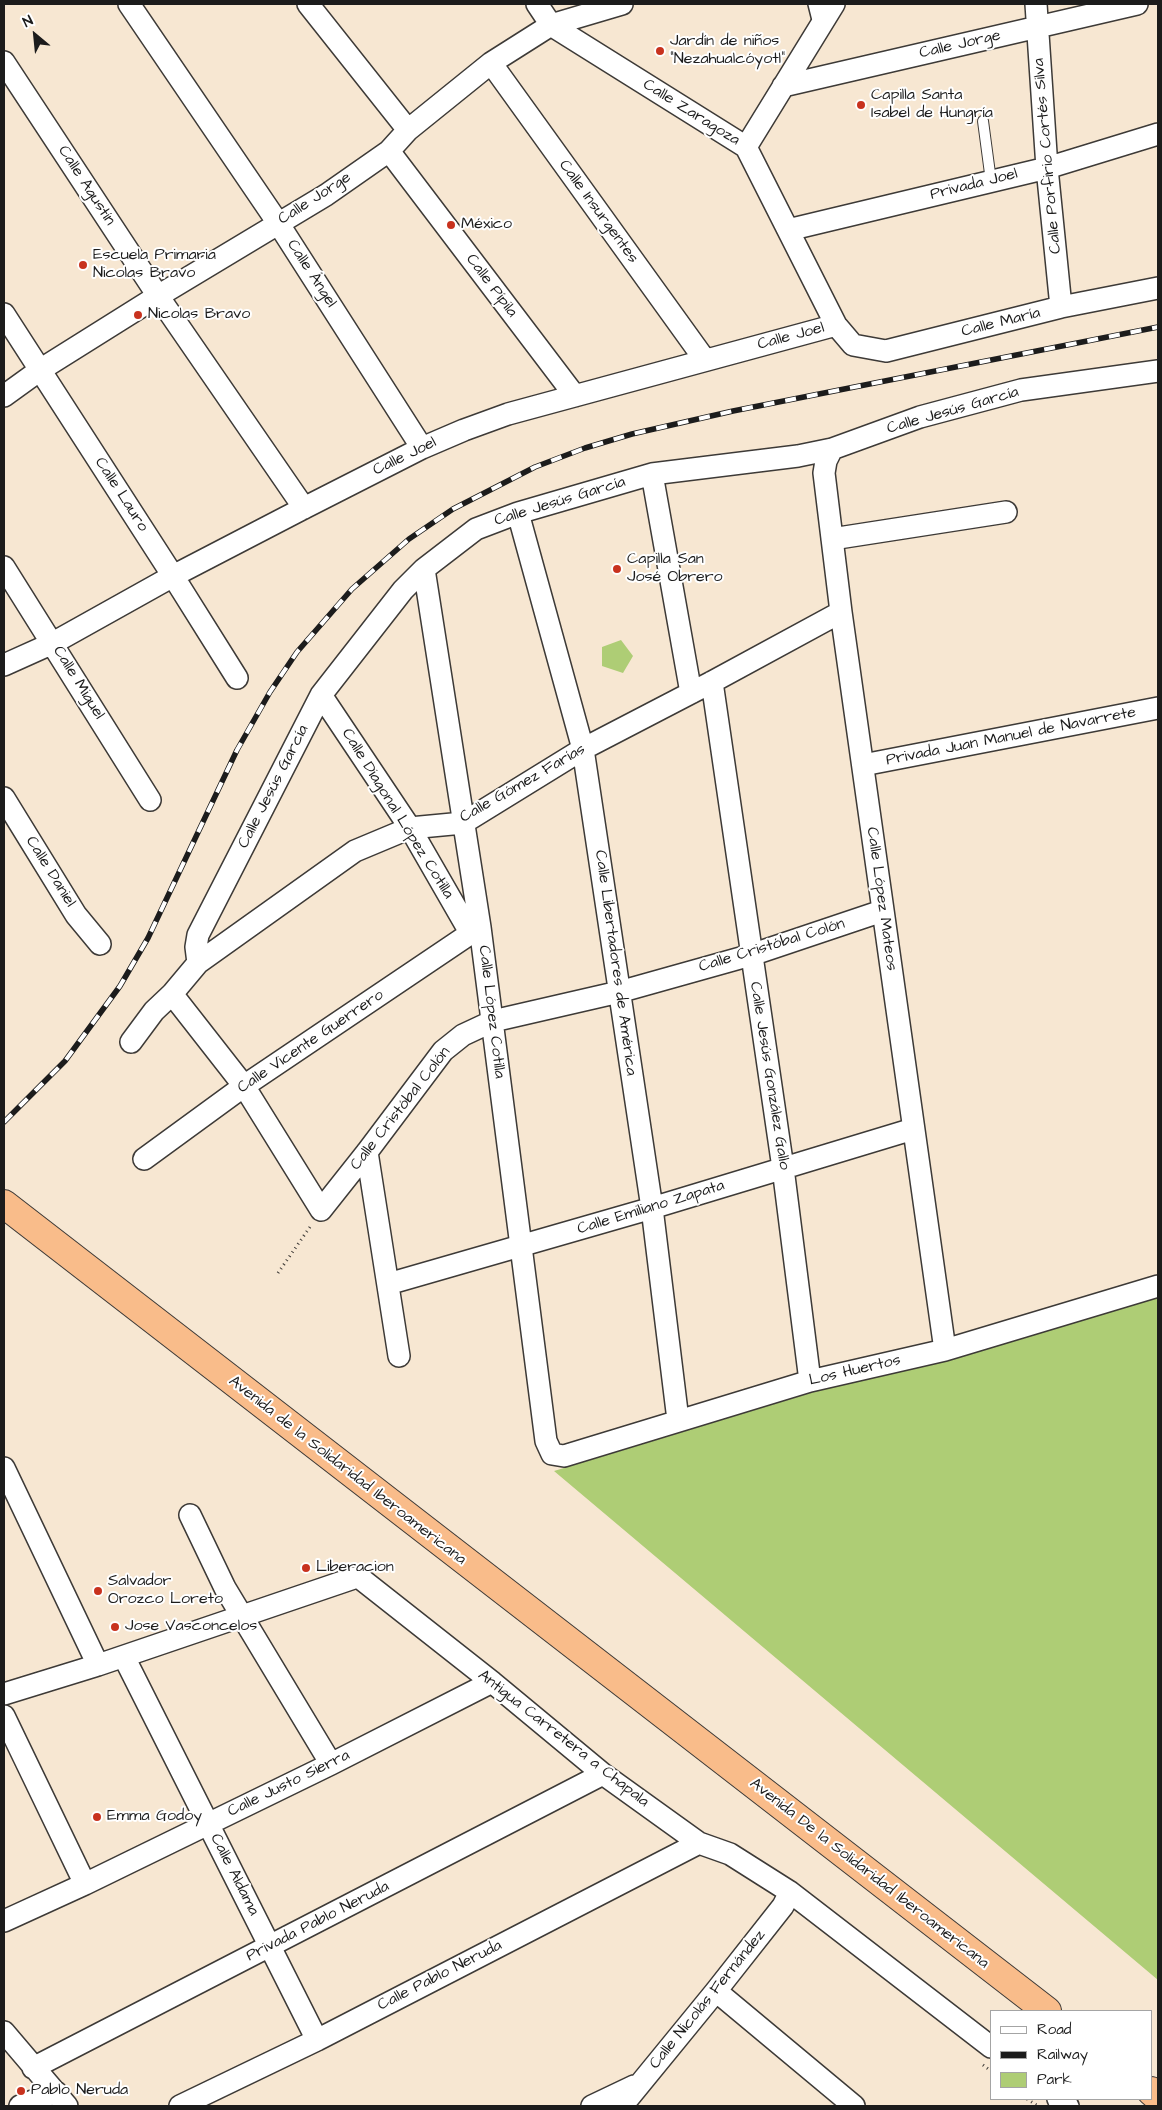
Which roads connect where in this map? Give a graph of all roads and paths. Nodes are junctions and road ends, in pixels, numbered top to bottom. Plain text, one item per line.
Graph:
1 (129, 4) edge
2 (308, 4) edge
3 (537, 4) edge
4 (622, 4) edge
5 (816, 4) edge
6 (834, 4) edge
7 (1036, 4) edge
8 (1137, 4) edge
9 (822, 24) junction
10 (551, 25) junction
11 (1038, 26) junction
12 (4, 62) edge
13 (491, 63) junction
14 (783, 86) junction
15 (983, 121) dead end
16 (408, 130) junction
17 (1158, 134) edge
18 (746, 147) junction
19 (389, 151) junction
20 (1047, 168) junction
21 (991, 181) junction
22 (278, 223) junction
23 (788, 230) junction
24 (1158, 288) edge
25 (158, 296) junction
26 (1061, 307) junction
27 (4, 314) edge
28 (841, 332) junction
29 (705, 360) junction
30 (40, 370) junction
31 (1158, 370) edge
32 (4, 396) edge
33 (575, 396) junction
34 (422, 448) junction
35 (832, 449) junction
36 (652, 474) junction
37 (304, 508) junction
38 (1006, 512) dead end
39 (518, 513) junction
40 (832, 539) junction
41 (4, 567) edge
42 (424, 569) junction
43 (173, 576) junction
44 (840, 612) junction
45 (53, 643) junction
46 (4, 665) edge
47 (237, 678) dead end
48 (712, 682) junction
49 (691, 693) junction
50 (322, 695) junction
51 (1158, 708) edge
52 (583, 749) junction
53 (863, 765) junction
54 (4, 798) edge
55 (150, 800) dead end
56 (464, 822) junction
57 (410, 828) junction
58 (882, 911) junction
59 (476, 930) junction
60 (100, 944) dead end
61 (751, 955) junction
62 (198, 963) junction
63 (619, 992) junction
64 (172, 994) junction
65 (493, 1021) junction
66 (131, 1042) dead end
67 (244, 1086) junction
68 (913, 1130) junction
69 (368, 1152) junction
70 (144, 1159) dead end
71 (783, 1168) junction
72 (4, 1204) edge
73 (652, 1208) junction
74 (321, 1210) junction
75 (521, 1246) junction
76 (278, 1273) dead end
77 (388, 1284) junction
78 (1158, 1286) edge
79 (945, 1350) junction
80 (399, 1356) dead end
81 (810, 1381) junction
82 (678, 1420) junction
83 (552, 1454) joint
84 (4, 1468) edge
85 (190, 1515) dead end
86 (243, 1617) junction
87 (124, 1657) junction
88 (98, 1665) junction
89 (492, 1682) junction
90 (4, 1694) edge
91 (4, 1716) edge
92 (691, 1737) joint
93 (331, 1764) junction
94 (603, 1774) junction
95 (208, 1823) junction
96 (699, 1843) junction
97 (85, 1884) junction
98 (790, 1892) junction
99 (4, 1921) edge
100 (270, 1947) junction
101 (716, 1991) junction
102 (1046, 2010) edge
103 (4, 2032) edge
104 (317, 2040) junction
105 (990, 2046) edge
106 (33, 2068) junction
107 (641, 2083) junction
108 (61, 2099) edge
109 (20, 2106) edge
110 (180, 2106) edge
111 (592, 2106) edge
112 (622, 2106) edge
113 (854, 2106) edge

1 - 22 street, Calle Ángel
2 - 16 street
3 - 10 street, Calle Zaragoza
4 - 10 street, Calle Jorge
5 - 9 street
6 - 9 street
7 - 11 street, Calle Porfirio Cortés Silva
8 - 11 street, Calle Jorge
9 - 14 street
10 - 13 street, Calle Jorge
10 - 18 street, Calle Zaragoza
11 - 14 street, Calle Jorge
11 - 20 street, Calle Porfirio Cortés Silva
12 - 25 street, Calle Agustín
13 - 16 street, Calle Jorge
13 - 29 street, Calle Insurgentes
14 - 18 street
15 - 21 lane
16 - 19 street, Calle Jorge
17 - 20 street, Privada Joel
18 - 23 street, Calle Zaragoza
19 - 22 street, Calle Jorge
19 - 33 street, Calle Pípila
20 - 21 street, Privada Joel
20 - 26 street, Calle Porfirio Cortés Silva
21 - 23 street, Privada Joel
22 - 25 street, Calle Jorge
22 - 34 street, Calle Ángel
23 - 28 street, Calle Zaragoza
24 - 26 street, Calle María
25 - 30 street, Calle Jorge
25 - 37 street, Calle Agustín
26 - 28 street, Calle María
27 - 30 street, Calle Lauro
28 - 29 street, Calle Joel
29 - 33 street, Calle Joel
30 - 32 street, Calle Jorge
30 - 43 street, Calle Lauro
31 - 35 street, Calle Jesús García
33 - 34 street, Calle Joel
34 - 37 street, Calle Joel
35 - 36 street, Calle Jesús García
35 - 40 street, Calle López Mateos
36 - 39 street, Calle Jesús García
36 - 49 street
37 - 43 street, Calle Joel
38 - 40 street
39 - 42 street, Calle Jesús García
39 - 52 street, Calle Libertadores de América
40 - 44 street, Calle López Mateos
41 - 45 street, Calle Miguel
42 - 50 street, Calle Jesús García
42 - 56 street, Calle López Cotilla
43 - 45 street, Calle Joel
43 - 47 street, Calle Lauro
44 - 48 street, Calle Gómez Farías
44 - 53 street, Calle López Mateos
45 - 46 street, Calle Joel
45 - 55 street, Calle Miguel
48 - 49 street, Calle Gómez Farías
48 - 61 street, Calle Jesús González Gallo
49 - 52 street, Calle Gómez Farías
50 - 57 street, Calle Diagonal López Cotilla
50 - 62 street, Calle Jesús García
51 - 53 street, Privada Juan Manuel de Navarrete
52 - 56 street, Calle Gómez Farías
52 - 63 street, Calle Libertadores de América
53 - 58 street, Calle López Mateos
54 - 60 street, Calle Daniel
56 - 57 street, Calle Gómez Farías
56 - 59 street, Calle López Cotilla
57 - 59 street, Calle Diagonal López Cotilla
57 - 62 street, Calle Gómez Farías
58 - 61 street, Calle Cristóbal Colón
58 - 68 street, Calle López Mateos
59 - 65 street, Calle López Cotilla
59 - 67 street, Calle Vicente Guerrero
61 - 63 street, Calle Cristóbal Colón
61 - 71 street, Calle Jesús González Gallo
62 - 64 street, Calle Gómez Farías
63 - 65 street, Calle Cristóbal Colón
63 - 73 street, Calle Libertadores de América
64 - 66 street, Calle Gómez Farías
64 - 67 street
65 - 69 street, Calle Cristóbal Colón
65 - 75 street, Calle López Cotilla
67 - 70 street, Calle Vicente Guerrero
67 - 74 street
68 - 71 street, Calle Emiliano Zapata
68 - 79 street, Calle López Mateos
69 - 74 street, Calle Cristóbal Colón
69 - 77 street
71 - 73 street, Calle Emiliano Zapata
71 - 81 street, Calle Jesús González Gallo
72 - 92 highway, Avenida de la Solidaridad Iberoamericana
73 - 75 street, Calle Emiliano Zapata
73 - 82 street, Calle Libertadores de América
74 - 76 path
75 - 77 street, Calle Emiliano Zapata
75 - 83 street, Calle López Cotilla
77 - 80 street
78 - 79 street, Los Huertos
79 - 81 street, Los Huertos
81 - 82 street, Los Huertos
82 - 83 street, Los Huertos
84 - 88 street
85 - 86 street
86 - 87 street
86 - 89 street, Antigua Carretera a Chapala
86 - 93 street
87 - 88 street
87 - 95 street, Calle Aldama
88 - 90 street
89 - 93 street, Calle Justo Sierra
89 - 94 street, Antigua Carretera a Chapala
91 - 97 street
92 - 102 highway, Avenida De la Solidaridad Iberoamericana
93 - 95 street, Calle Justo Sierra
94 - 96 street, Antigua Carretera a Chapala
94 - 100 street, Privada Pablo Neruda
95 - 97 street, Calle Justo Sierra
95 - 100 street, Calle Aldama
96 - 98 street, Antigua Carretera a Chapala
96 - 104 street, Calle Pablo Neruda
97 - 99 street, Calle Justo Sierra
98 - 101 street, Calle Nicolás Fernández
98 - 105 street, Antigua Carretera a Chapala
100 - 104 street, Calle Aldama
100 - 106 street, Privada Pablo Neruda
101 - 107 street, Calle Nicolás Fernández
101 - 113 street
103 - 106 street
104 - 110 street, Calle Pablo Neruda
106 - 108 street
107 - 111 street
107 - 112 street, Calle Nicolás Fernández
108 - 109 street

